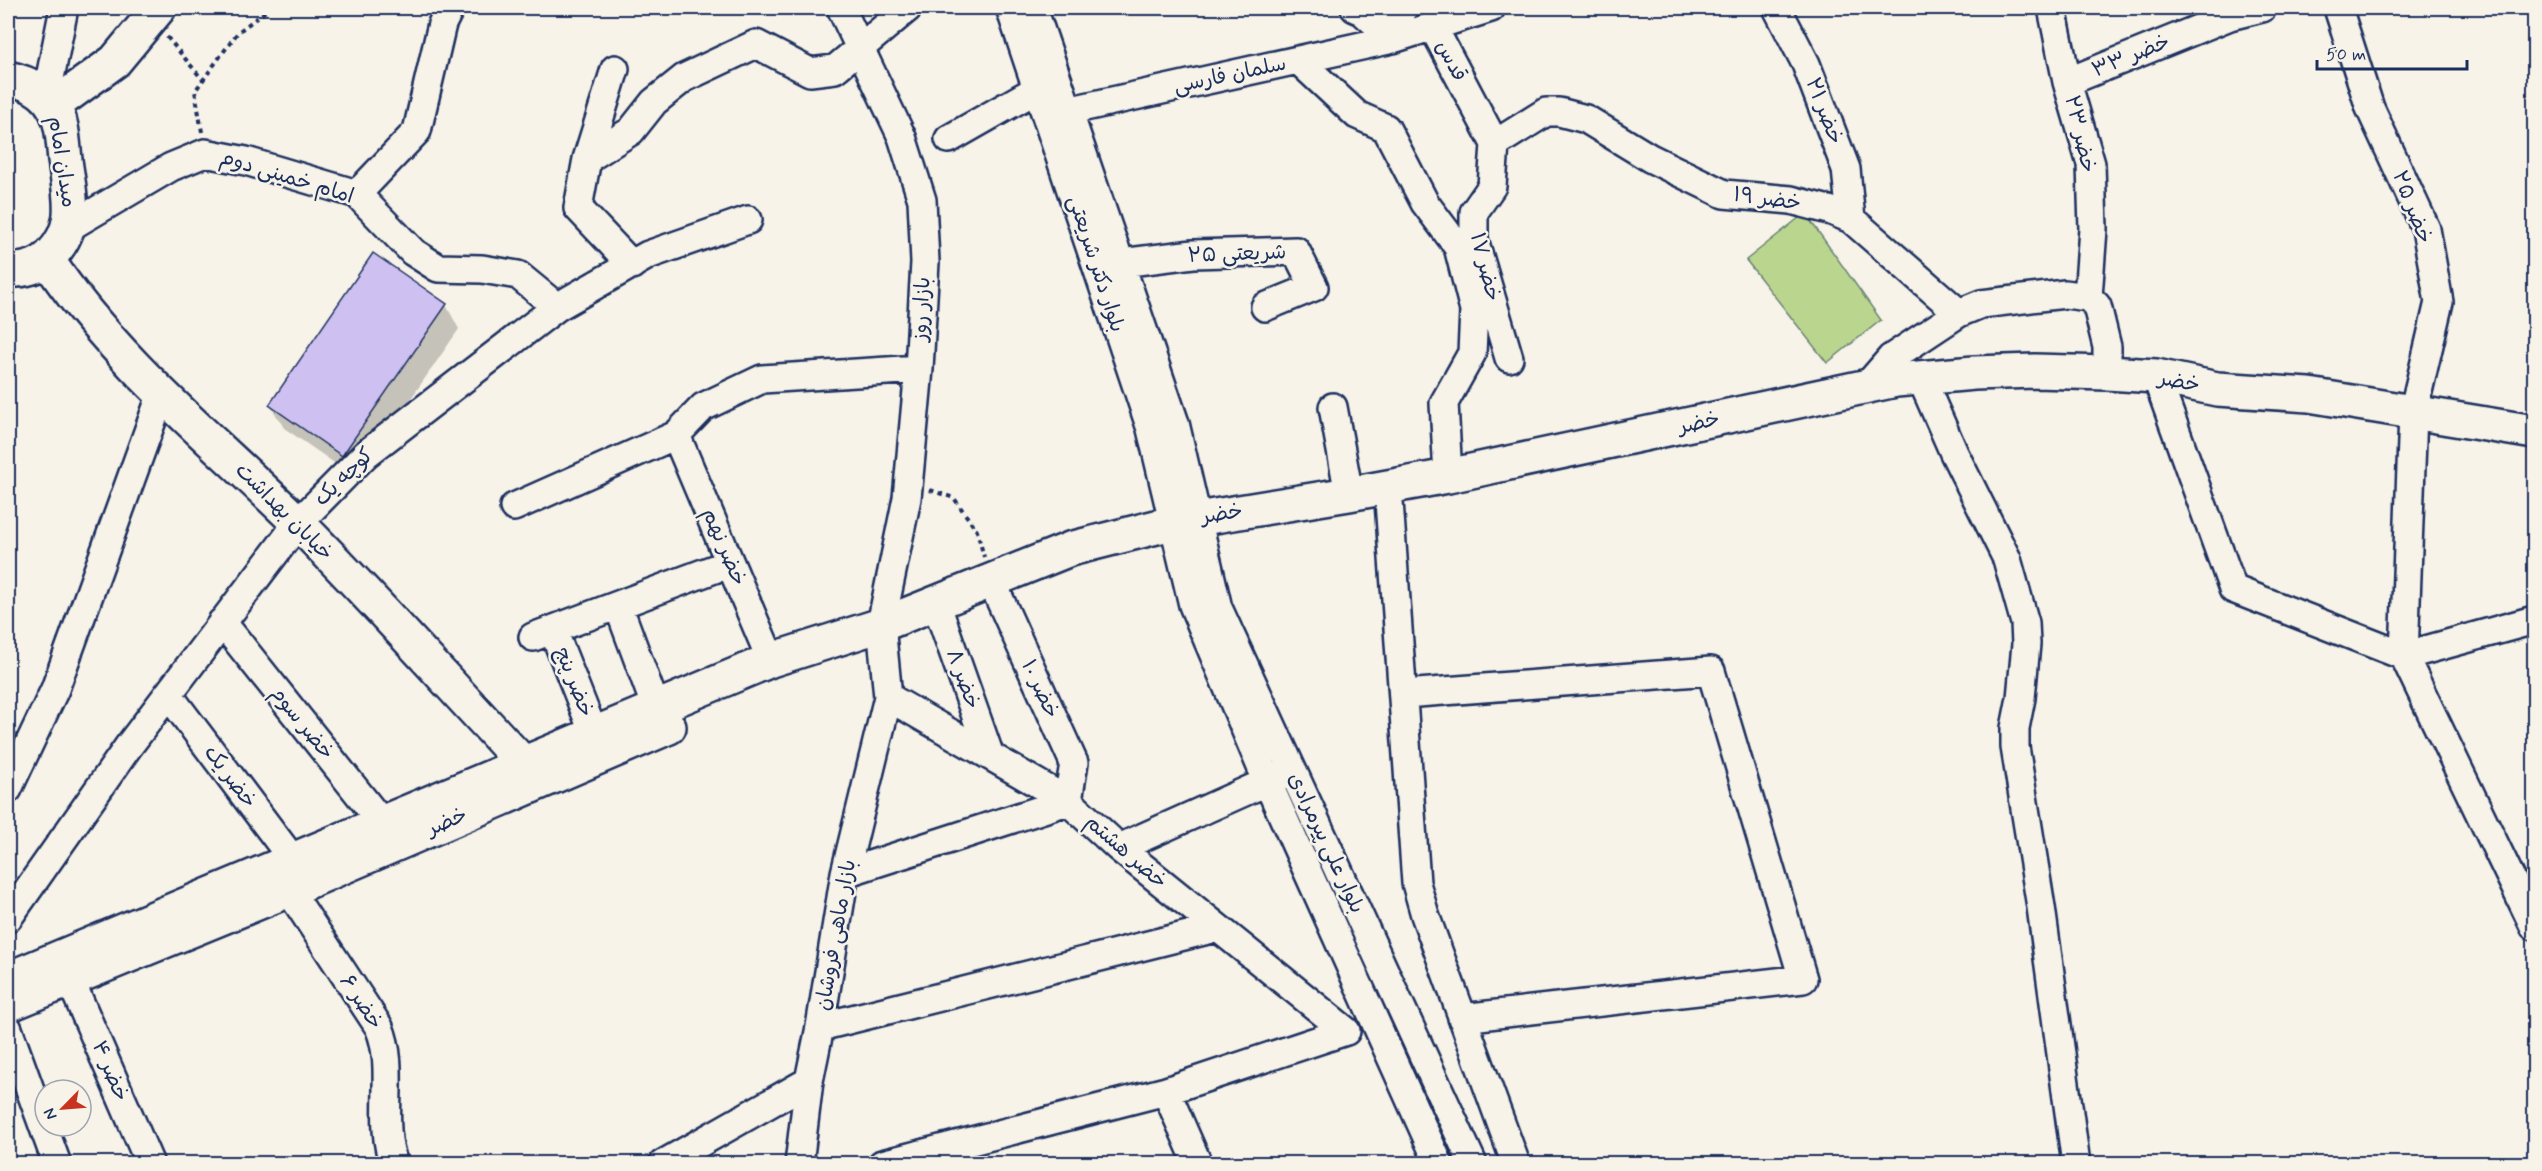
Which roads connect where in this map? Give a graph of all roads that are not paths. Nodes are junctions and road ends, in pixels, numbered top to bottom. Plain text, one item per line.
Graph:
1 (64, 8) edge
2 (450, 8) edge
3 (841, 8) edge
4 (908, 8) edge
5 (1010, 8) edge
6 (1033, 8) edge
7 (1355, 8) edge
8 (1403, 8) edge
9 (1777, 8) edge
10 (2052, 8) edge
11 (2262, 8) edge
12 (2338, 8) edge
13 (1477, 10) edge
14 (155, 12) edge
15 (1432, 27) junction
16 (1393, 39) junction
17 (860, 48) junction
18 (1298, 60) junction
19 (615, 69) dead end
20 (8, 78) edge
21 (2067, 82) junction
22 (1037, 89) junction
23 (50, 102) junction
24 (1067, 111) junction
25 (949, 139) dead end
26 (1495, 144) junction
27 (587, 159) junction
28 (357, 194) junction
29 (1851, 219) junction
30 (748, 220) dead end
31 (69, 227) junction
32 (1121, 263) junction
33 (632, 264) junction
34 (28, 266) edge
35 (8, 297) edge
36 (2088, 297) junction
37 (558, 306) junction
38 (1265, 307) dead end
39 (1959, 313) junction
40 (1509, 358) dead end
41 (919, 369) junction
42 (2107, 373) junction
43 (2156, 376) junction
44 (1921, 378) junction
45 (1864, 389) junction
46 (162, 393) junction
47 (1334, 407) dead end
48 (2413, 413) junction
49 (1163, 426) junction
50 (2535, 432) edge
51 (676, 435) junction
52 (1448, 476) junction
53 (1388, 487) junction
54 (1349, 494) junction
55 (514, 507) dead end
56 (1184, 520) junction
57 (298, 523) junction
58 (730, 563) junction
59 (991, 580) junction
60 (936, 603) junction
61 (618, 605) junction
62 (2535, 620) edge
63 (222, 622) junction
64 (881, 625) junction
65 (2404, 656) junction
66 (771, 660) junction
67 (168, 694) junction
68 (1404, 694) junction
69 (888, 697) junction
70 (656, 708) junction
71 (594, 734) junction
72 (990, 756) junction
73 (1293, 771) junction
74 (528, 775) junction
75 (1268, 781) junction
76 (8, 789) edge
77 (1068, 801) junction
78 (382, 823) junction
79 (1119, 848) junction
80 (845, 873) junction
81 (291, 875) junction
82 (8, 918) edge
83 (2535, 926) edge
84 (1216, 928) junction
85 (8, 979) edge
86 (70, 979) junction
87 (8, 1005) edge
88 (1462, 1018) junction
89 (820, 1027) junction
90 (8, 1029) edge
91 (809, 1081) junction
92 (1166, 1091) junction
93 (57, 1164) edge
94 (150, 1164) edge
95 (394, 1164) edge
96 (663, 1164) edge
97 (799, 1164) edge
98 (882, 1164) edge
99 (1198, 1164) edge
100 (1439, 1164) edge
101 (1473, 1164) edge
102 (1516, 1164) edge
103 (2076, 1164) edge

1 - 23 street
2 - 28 street
3 - 17 street, بازار روز
4 - 17 street
5 - 22 street, بلوار دکتر شریعتی
6 - 24 street, بلوار دکتر شریعتی
7 - 16 street
8 - 16 street
9 - 29 street, خضر ۲۱
10 - 21 street, خضر ۲۳
11 - 21 street, خضر ۳۳
12 - 48 street, خضر ۲۵
13 - 15 street
14 - 23 main road
15 - 16 street, قدس
15 - 26 street, قدس
16 - 18 street, سلمان فارسی
17 - 27 street
17 - 41 street, بازار روز
18 - 24 street, سلمان فارسی
18 - 52 street
19 - 27 street
20 - 23 main road, میدان امام
21 - 36 street, خضر ۲۳
22 - 25 street
22 - 49 street, بلوار دکتر شریعتی
23 - 31 main road, میدان امام
24 - 32 street, بلوار دکتر شریعتی
26 - 29 street, خضر ۱۹
26 - 40 street, خضر ۱۷
27 - 33 street
28 - 31 street, امام خمینی دوم
28 - 37 street, امام خمینی دوم
29 - 39 street, خضر ۱۹
30 - 33 street, کوچه یک
31 - 34 main road, میدان امام
32 - 38 street, شریعتی ۲۵
32 - 49 street, بلوار دکتر شریعتی
33 - 37 street, کوچه یک
34 - 35 main road, میدان امام
34 - 46 main road, خیابان بهداشت
36 - 39 street
36 - 42 street
37 - 57 street, کوچه یک
39 - 45 street
41 - 51 street
41 - 64 street, بازار روز
42 - 43 main road, خضر
42 - 44 main road, خضر
43 - 48 main road, خضر
43 - 65 street
44 - 45 main road, خضر
44 - 103 street
45 - 52 main road, خضر
46 - 57 main road, خیابان بهداشت
46 - 76 street
47 - 54 street
48 - 50 main road, خضر
48 - 65 street, خضر ۲۵
49 - 56 street, بلوار دکتر شریعتی
51 - 55 street
51 - 58 street, خضر نهم
52 - 53 main road, خضر
53 - 54 main road, خضر
53 - 68 street
54 - 56 main road, خضر
56 - 59 main road, خضر
56 - 73 street, بلوار علی پیرمرادی
56 - 75 street, بلوار علی پیرمرادی
57 - 63 street, کوچه یک
57 - 74 main road, خیابان بهداشت
58 - 61 street
58 - 66 street, خضر نهم
59 - 60 main road, خضر
59 - 77 street, خضر ۱۰
60 - 64 main road, خضر
60 - 72 street, خضر ۸
61 - 70 street
61 - 71 street, خضر پنج
62 - 65 street
63 - 67 street, کوچه یک
63 - 78 street, خضر سوم
64 - 66 main road, خضر
64 - 69 street, بازار ماهی فروشان
64 - 74 main road, خضر
65 - 83 street
66 - 70 main road, خضر
67 - 81 street, خضر یک
67 - 82 street, کوچه یک
68 - 88 street
68 - 88 street
69 - 72 street, خضر هشتم
69 - 80 street, بازار ماهی فروشان
70 - 71 main road, خضر
71 - 74 main road, خضر
72 - 77 street, خضر هشتم
73 - 75 street
73 - 101 street, بلوار علی پیرمرادی
74 - 78 main road, خضر
74 - 81 main road, خضر
75 - 79 street
75 - 100 street, بلوار علی پیرمرادی
77 - 79 street, خضر هشتم
77 - 80 street
78 - 81 main road, خضر
79 - 84 street, خضر هشتم
80 - 89 street, بازار ماهی فروشان
81 - 85 main road, خضر
81 - 86 main road, خضر
81 - 95 street, خضر ۶
84 - 89 street
84 - 92 street, خضر هشتم
86 - 87 main road, خضر
86 - 94 street, خضر ۴
88 - 102 street
89 - 91 street, بازار ماهی فروشان
90 - 93 street
91 - 96 street
91 - 97 street, بازار ماهی فروشان
92 - 98 street
92 - 99 street

